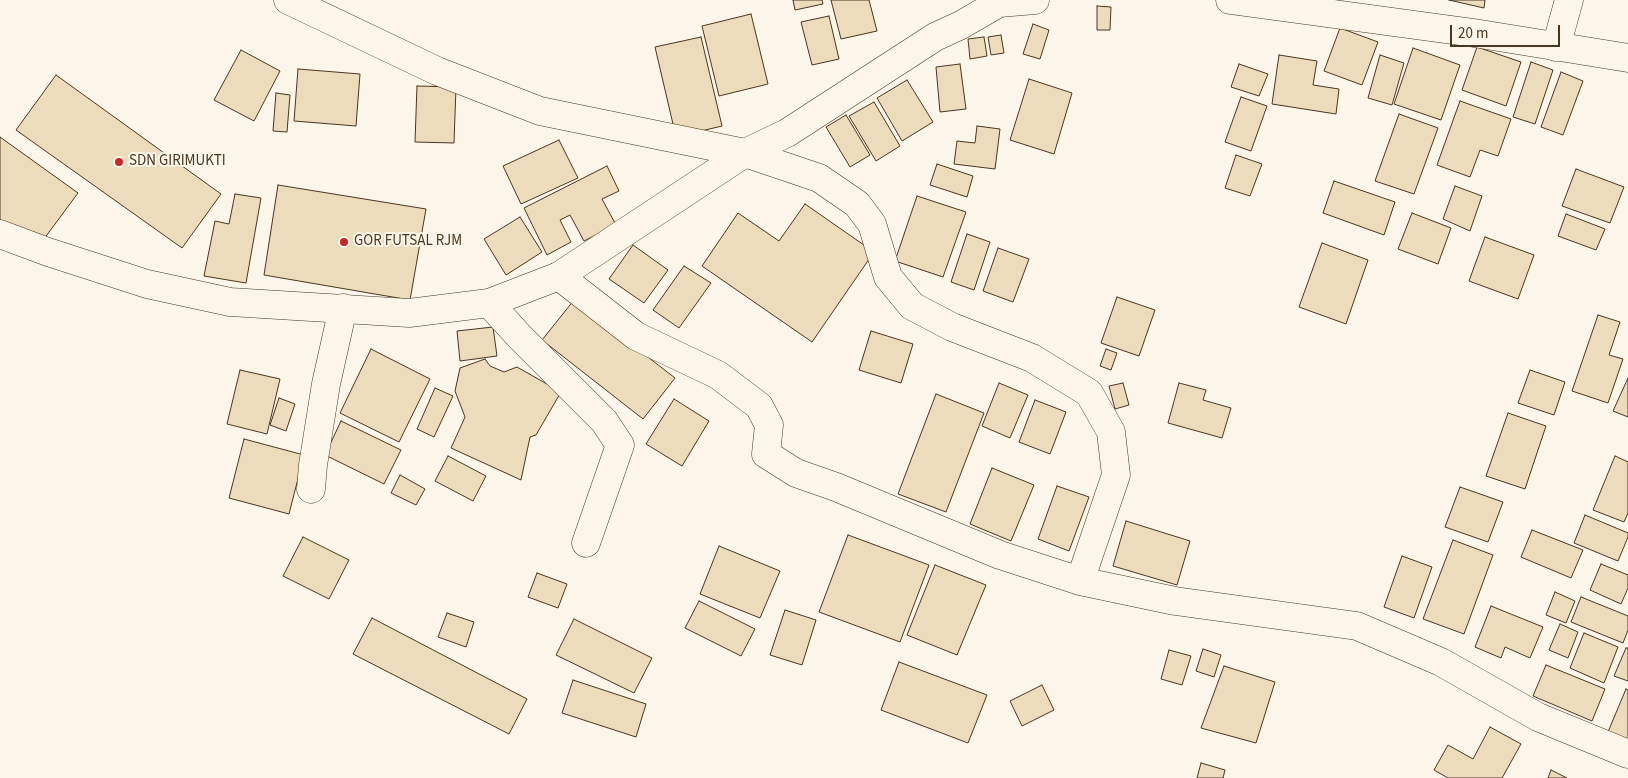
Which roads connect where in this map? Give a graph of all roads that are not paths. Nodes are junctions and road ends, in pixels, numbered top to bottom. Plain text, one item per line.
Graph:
1 (288, 0) edge
2 (1035, 0) edge
3 (1230, 0) edge
4 (1569, 0) edge
5 (999, 2) edge
6 (1556, 47) junction
7 (1628, 58) edge
8 (744, 153) junction
9 (0, 234) edge
10 (559, 276) junction
11 (489, 303) junction
12 (343, 308) junction
13 (311, 490) dead end
14 (586, 543) dead end
15 (1080, 581) junction
16 (1628, 754) edge

1 - 8 street
2 - 5 street
3 - 6 street
4 - 6 street
5 - 8 street
6 - 7 street
8 - 10 street
8 - 15 street
9 - 12 street
10 - 11 street
10 - 15 street
11 - 12 street
11 - 14 street
12 - 13 street
15 - 16 street

